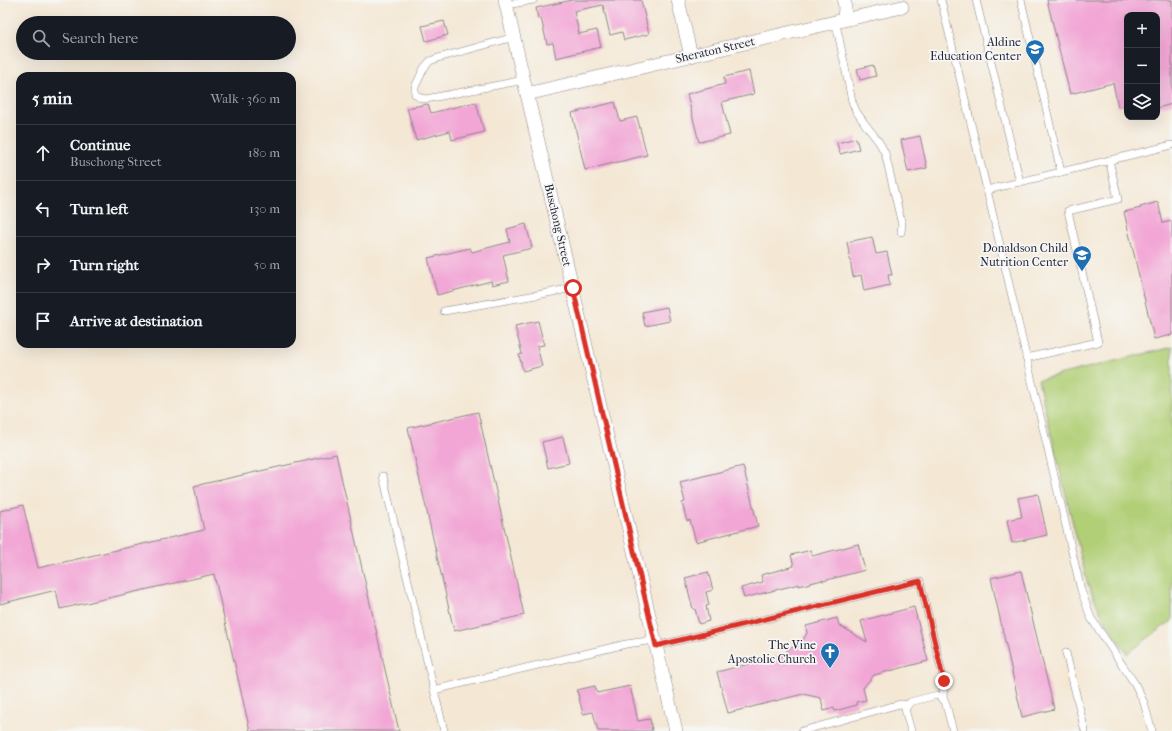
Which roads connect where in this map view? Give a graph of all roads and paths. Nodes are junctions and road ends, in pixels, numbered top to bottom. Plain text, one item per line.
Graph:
1 (533, 0) edge
2 (678, 0) edge
3 (844, 0) edge
4 (941, 0) edge
5 (976, 0) edge
6 (1021, 0) edge
7 (506, 2) edge
8 (902, 7) dead end
9 (840, 21) junction
10 (514, 37) junction
11 (691, 56) junction
12 (524, 80) junction
13 (527, 94) junction
14 (1172, 145) edge
15 (1109, 160) junction
16 (1061, 172) junction
17 (1020, 182) junction
18 (987, 190) junction
19 (901, 232) dead end
20 (573, 288) junction
21 (444, 311) dead end
22 (1026, 358) junction
23 (384, 476) dead end
24 (656, 643) junction
25 (1066, 653) dead end
26 (434, 690) junction
27 (943, 699) junction
28 (908, 705) junction
29 (444, 731) edge
30 (676, 731) edge
31 (802, 731) edge
32 (911, 731) edge
33 (953, 731) edge
34 (1086, 731) edge
35 (1152, 731) edge

1 - 7 lane
2 - 11 street
3 - 9 street
4 - 18 lane
5 - 17 lane
6 - 16 lane
7 - 10 street, Buschong Street
8 - 9 street, Sheraton Street
9 - 11 street, Sheraton Street
9 - 19 lane
10 - 12 street, Buschong Street
10 - 12 lane
11 - 13 street, Sheraton Street
12 - 13 street, Buschong Street
13 - 20 street, Buschong Street
14 - 15 lane
15 - 16 lane
15 - 22 lane
16 - 17 lane
17 - 18 lane
18 - 22 lane
20 - 21 lane
20 - 24 street, Buschong Street
22 - 35 lane
23 - 26 lane
24 - 26 lane
24 - 27 lane
24 - 30 street, Buschong Street
25 - 34 lane
26 - 29 lane
27 - 28 lane
27 - 33 lane
28 - 31 lane
28 - 32 lane

